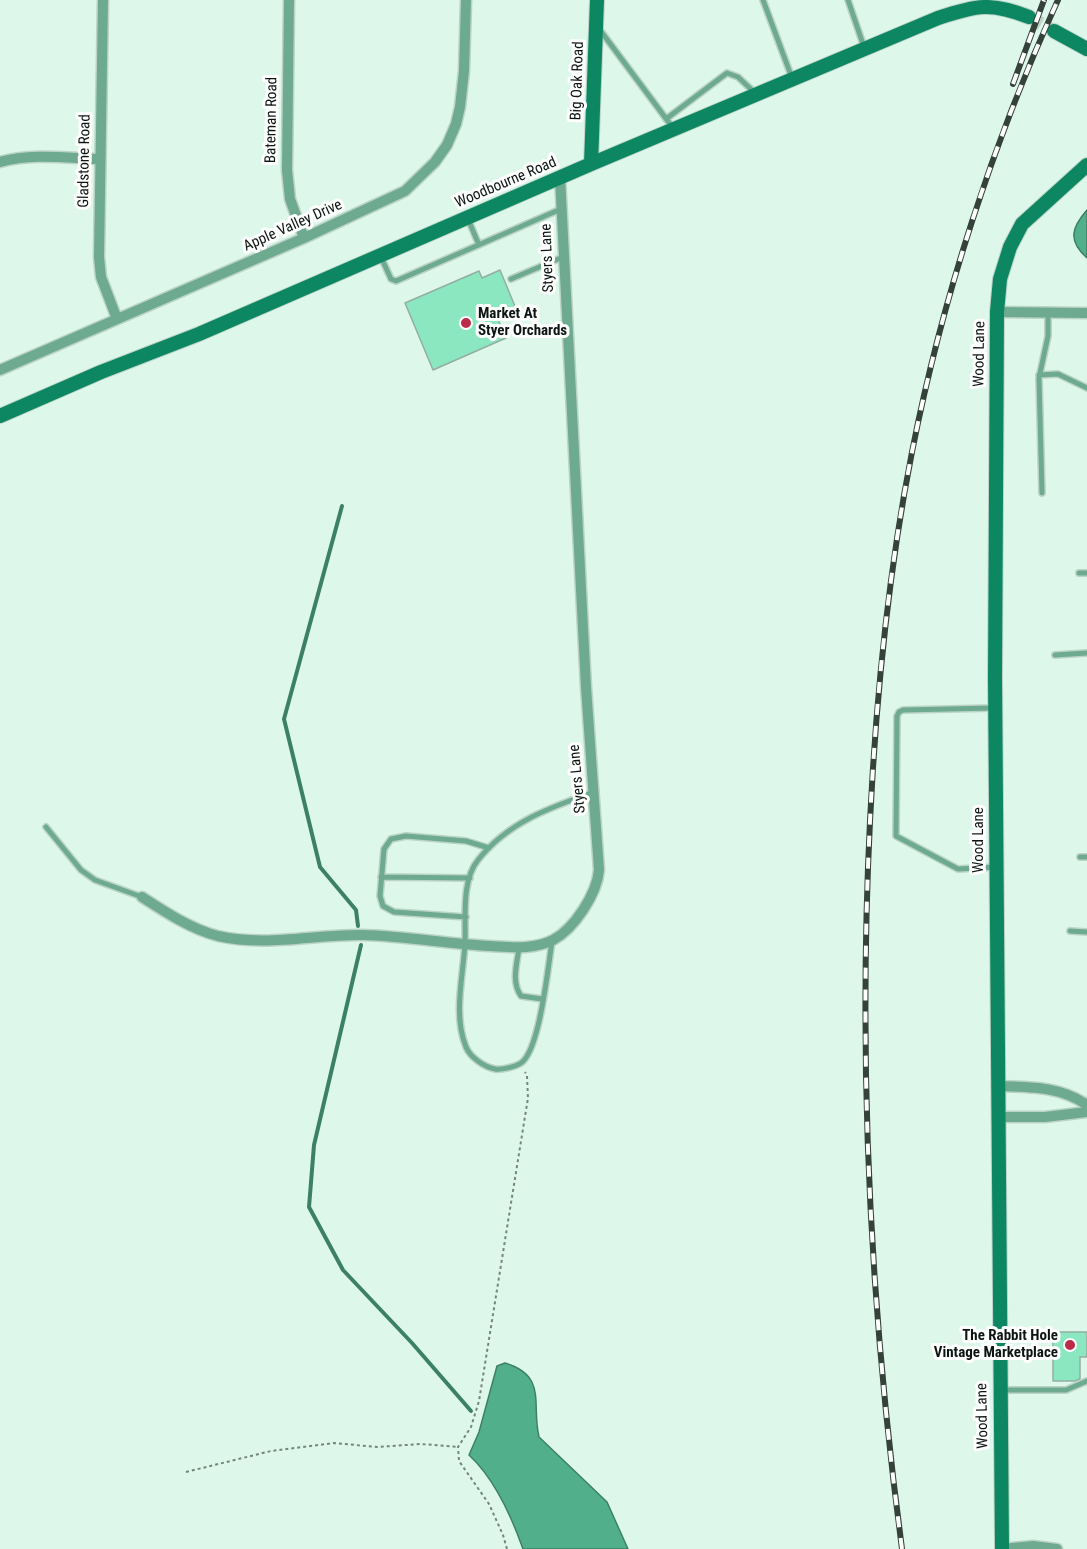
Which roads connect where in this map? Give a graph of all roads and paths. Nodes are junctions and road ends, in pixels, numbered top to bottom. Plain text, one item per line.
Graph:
1 (103, 0) edge
2 (289, 0) edge
3 (466, 0) edge
4 (597, 0) edge
5 (763, 0) edge
6 (848, 0) edge
7 (995, 3) edge
8 (1029, 17) tunnel mouth
9 (597, 26) junction
10 (1054, 31) tunnel mouth
11 (864, 49) junction
12 (1087, 49) edge
13 (792, 79) junction
14 (756, 94) junction
15 (669, 124) junction
16 (100, 159) junction
17 (0, 162) edge
18 (591, 164) junction
19 (1087, 165) edge
20 (560, 177) junction
21 (561, 209) junction
22 (467, 218) junction
23 (304, 238) junction
24 (479, 245) junction
25 (381, 255) junction
26 (563, 257) junction
27 (511, 279) dead end
28 (997, 312) junction
29 (1048, 312) junction
30 (1087, 313) edge
31 (117, 319) junction
32 (0, 370) edge
33 (1039, 375) junction
34 (1087, 388) edge
35 (0, 416) edge
36 (1042, 493) dead end
37 (1079, 573) dead end
38 (1087, 573) edge
39 (1087, 653) edge
40 (1055, 655) dead end
41 (995, 708) junction
42 (594, 792) junction
43 (46, 827) dead end
44 (489, 848) junction
45 (996, 867) junction
46 (381, 877) junction
47 (470, 879) junction
48 (142, 897) joint
49 (466, 917) junction
50 (1070, 931) dead end
51 (1087, 932) edge
52 (553, 940) junction
53 (465, 945) junction
54 (519, 948) junction
55 (542, 999) junction
56 (520, 1064) junction
57 (997, 1086) junction
58 (1087, 1105) edge
59 (1087, 1112) edge
60 (999, 1117) junction
61 (1087, 1382) edge
62 (1000, 1390) junction
63 (458, 1447) junction
64 (186, 1472) dead end
65 (507, 1549) edge
66 (1002, 1549) edge
67 (1057, 1549) edge

1 - 16 street, Gladstone Road
2 - 23 street, Bateman Road
3 - 23 street, Apple Valley Drive
4 - 9 street, Big Oak Road
5 - 13 lane
6 - 11 lane
7 - 8 street, Woodbourne Road
7 - 11 street, Woodbourne Road
9 - 15 lane
9 - 18 street, Big Oak Road
10 - 12 street
11 - 13 street, Woodbourne Road
13 - 14 street, Woodbourne Road
14 - 15 street, Woodbourne Road
14 - 15 lane
15 - 18 street, Woodbourne Road
16 - 17 street
16 - 31 street, Gladstone Road
18 - 20 street, Woodbourne Road
19 - 28 street, Wood Lane
20 - 21 street, Styers Lane
20 - 22 street, Woodbourne Road
21 - 24 lane
21 - 26 street, Styers Lane
22 - 24 lane
22 - 25 street, Woodbourne Road
23 - 31 street, Apple Valley Drive
24 - 25 lane
25 - 35 street, Woodbourne Road
26 - 27 lane
26 - 42 street, Styers Lane
28 - 29 street
28 - 41 street, Wood Lane
29 - 30 street
29 - 33 lane
31 - 32 street, Apple Valley Drive
33 - 34 lane
33 - 36 lane
37 - 38 lane
39 - 40 lane
41 - 45 street, Wood Lane
41 - 45 lane
42 - 44 lane
42 - 52 street, Styers Lane
43 - 48 lane
44 - 46 lane
44 - 47 lane
45 - 57 street, Wood Lane
46 - 47 lane
46 - 49 lane
47 - 49 lane
48 - 53 street
49 - 53 lane
50 - 51 lane
52 - 54 street
52 - 55 lane
53 - 54 street
53 - 56 lane
54 - 55 lane
55 - 56 lane
56 - 63 path
57 - 58 street
57 - 60 street, Wood Lane
59 - 60 street
60 - 62 street, Wood Lane
61 - 62 lane
62 - 66 street, Wood Lane
63 - 64 path
63 - 65 path
66 - 67 street

